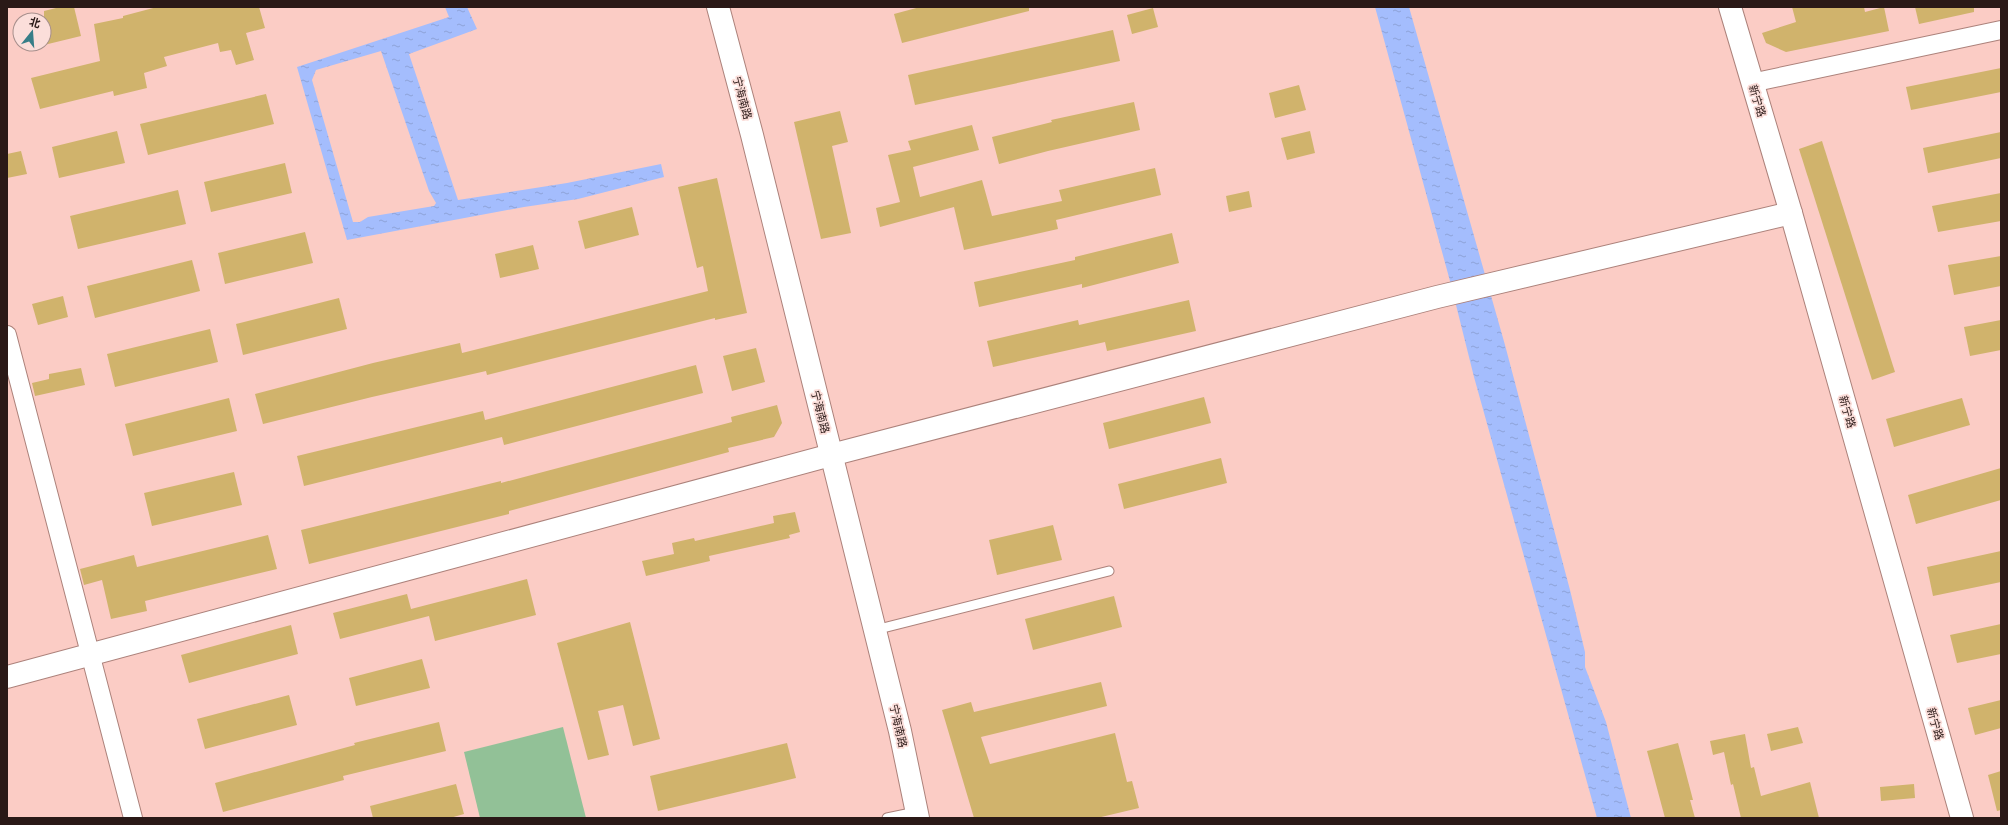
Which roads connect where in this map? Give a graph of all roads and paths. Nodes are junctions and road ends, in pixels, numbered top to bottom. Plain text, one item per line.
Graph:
1 (718, 7) edge
2 (1730, 7) edge
3 (2001, 30) edge
4 (1751, 83) junction
5 (1791, 213) junction
6 (7, 334) edge
7 (831, 455) junction
8 (1109, 571) dead end
9 (875, 630) junction
10 (90, 654) junction
11 (7, 677) edge
12 (917, 815) edge
13 (133, 818) edge
14 (887, 818) edge
15 (1962, 818) edge

1 - 7 street, 宁海南路
2 - 4 street, 新宁路
3 - 4 street
4 - 5 street, 新宁路
5 - 7 street
5 - 15 street, 新宁路
6 - 10 street
7 - 9 street, 宁海南路
7 - 10 street
8 - 9 lane
9 - 12 street, 宁海南路
10 - 11 street
10 - 13 street
12 - 14 lane

